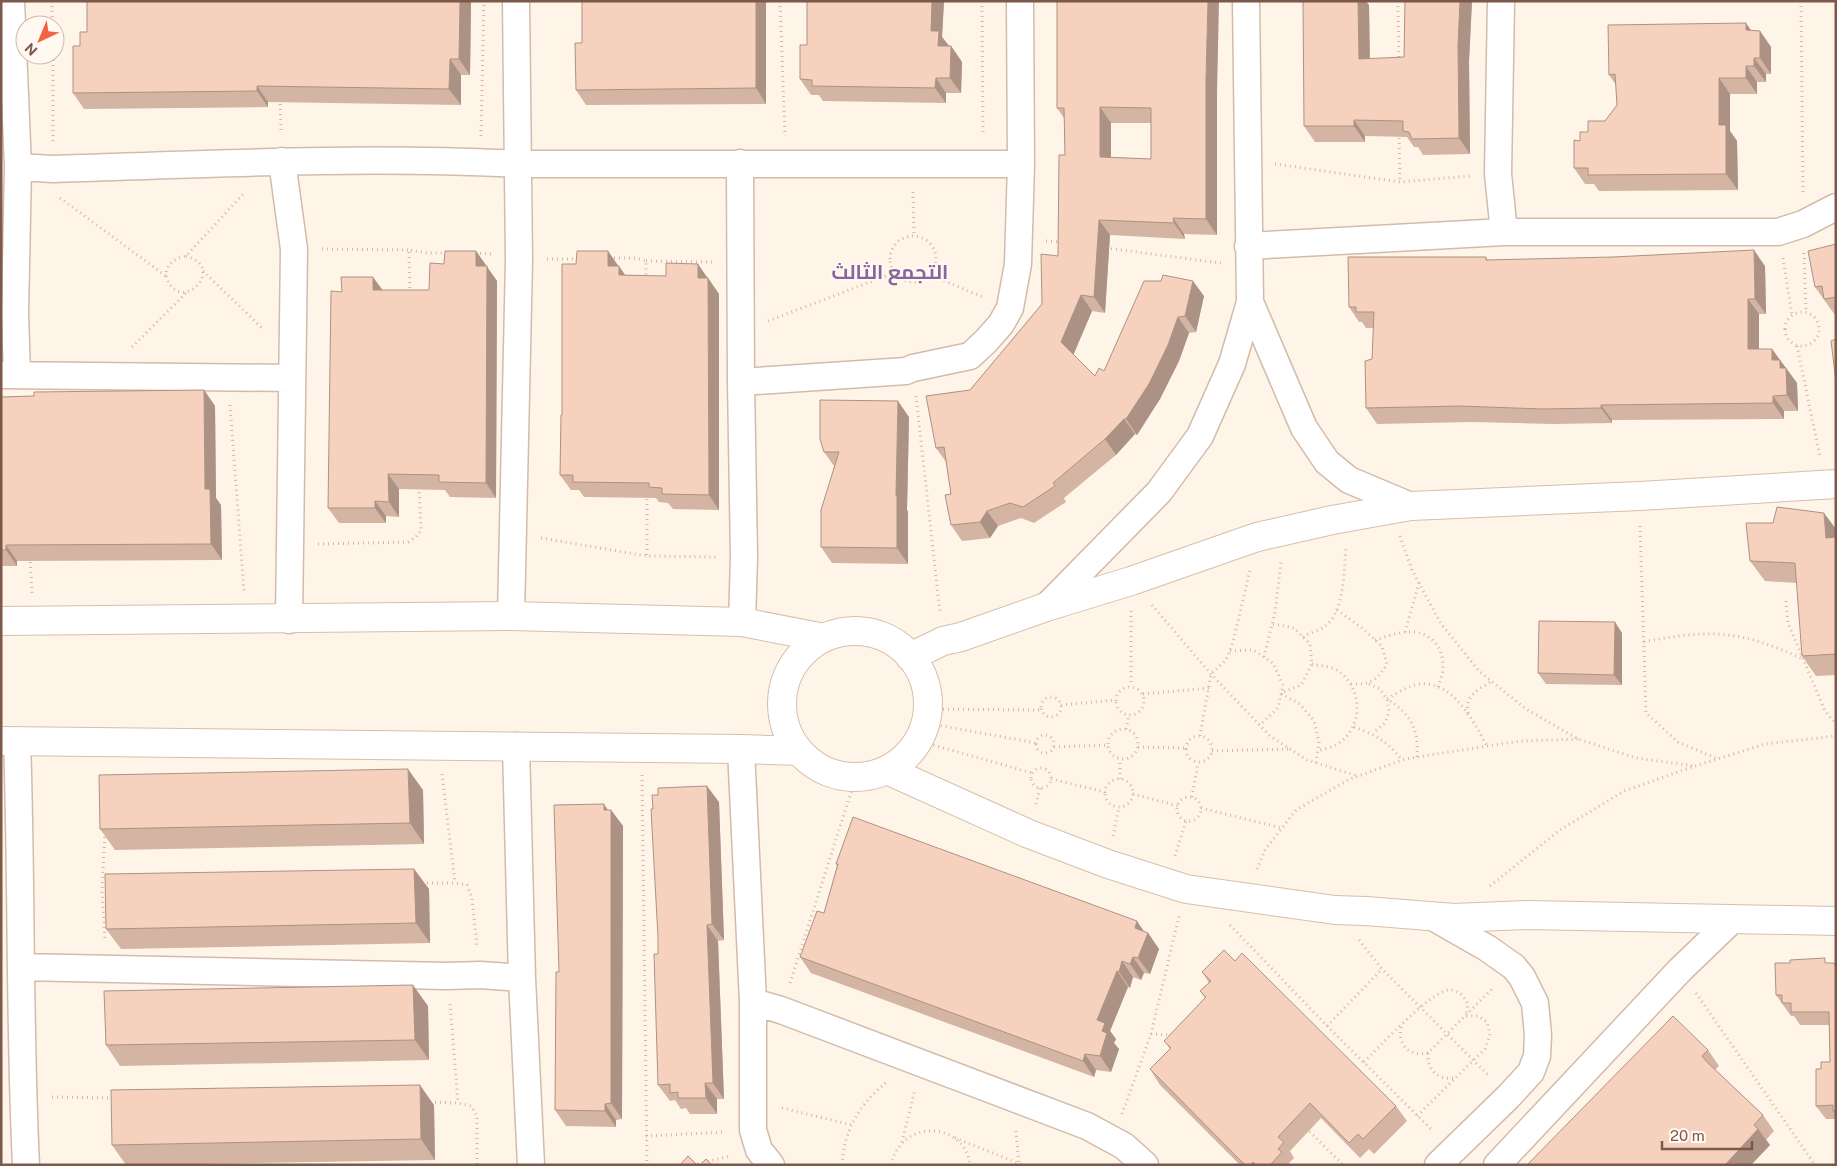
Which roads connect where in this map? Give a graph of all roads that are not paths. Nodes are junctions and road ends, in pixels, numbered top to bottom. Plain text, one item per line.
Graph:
1 (11, 1) edge
2 (516, 1) edge
3 (1020, 1) edge
4 (1246, 1) edge
5 (1501, 1) edge
6 (278, 161) junction
7 (740, 163) junction
8 (519, 164) junction
9 (1021, 164) junction
10 (18, 167) junction
11 (1836, 207) edge
12 (1504, 232) junction
13 (1248, 256) junction
14 (1250, 302) junction
15 (293, 368) junction
16 (9, 375) edge
17 (741, 382) junction
18 (1831, 484) edge
19 (1401, 508) junction
20 (1046, 607) junction
21 (511, 616) junction
22 (289, 620) junction
23 (1, 621) edge
24 (742, 622) junction
25 (824, 638) junction
26 (910, 657) junction
27 (9, 741) edge
28 (516, 746) junction
29 (741, 749) junction
30 (799, 751) junction
31 (887, 770) junction
32 (1432, 916) junction
33 (1732, 918) junction
34 (1836, 921) edge
35 (21, 967) junction
36 (522, 978) junction
37 (753, 1002) junction
38 (761, 1148) edge
39 (1127, 1156) edge
40 (1446, 1158) edge
41 (26, 1165) edge
42 (531, 1165) edge
43 (1497, 1165) edge

1 - 10 street
2 - 8 street
3 - 9 street
4 - 13 street
5 - 12 street
6 - 8 street
6 - 10 street
6 - 15 street
7 - 8 street
7 - 9 street
7 - 17 street
8 - 21 street
9 - 17 street
10 - 16 street
11 - 12 street
12 - 13 street
13 - 14 street
14 - 19 street
14 - 20 street
15 - 16 street
15 - 22 street
17 - 24 street
18 - 19 street
19 - 20 street
20 - 26 street
21 - 22 street
21 - 24 street
22 - 23 street
24 - 25 street
25 - 26 street
25 - 30 street
26 - 31 street
27 - 28 street
27 - 35 street
28 - 29 street
28 - 36 street
29 - 30 street
29 - 37 street
30 - 31 street
31 - 32 street
32 - 33 street
32 - 40 street
33 - 34 street
33 - 43 street
35 - 36 street
35 - 41 street
36 - 42 street
37 - 38 street
37 - 39 street

